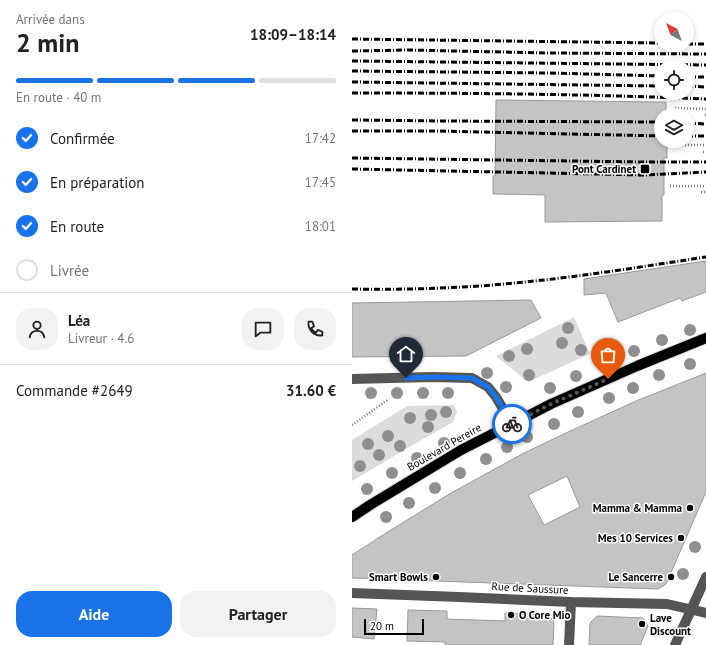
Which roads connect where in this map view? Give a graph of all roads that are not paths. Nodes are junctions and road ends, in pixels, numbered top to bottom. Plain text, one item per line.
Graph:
1 (706, 338) edge
2 (352, 379) edge
3 (512, 424) junction
4 (352, 516) edge
5 (706, 577) edge
6 (352, 593) edge
7 (571, 602) junction
8 (692, 610) junction
9 (706, 613) edge
10 (569, 645) edge
11 (676, 645) edge

1 - 3 main road, Boulevard Pereire
2 - 3 street
3 - 4 main road, Boulevard Pereire
5 - 8 street
6 - 7 street, Rue de Saussure
7 - 8 street, Rue de Saussure
7 - 10 street
8 - 9 street, Rue de Saussure
8 - 11 street

